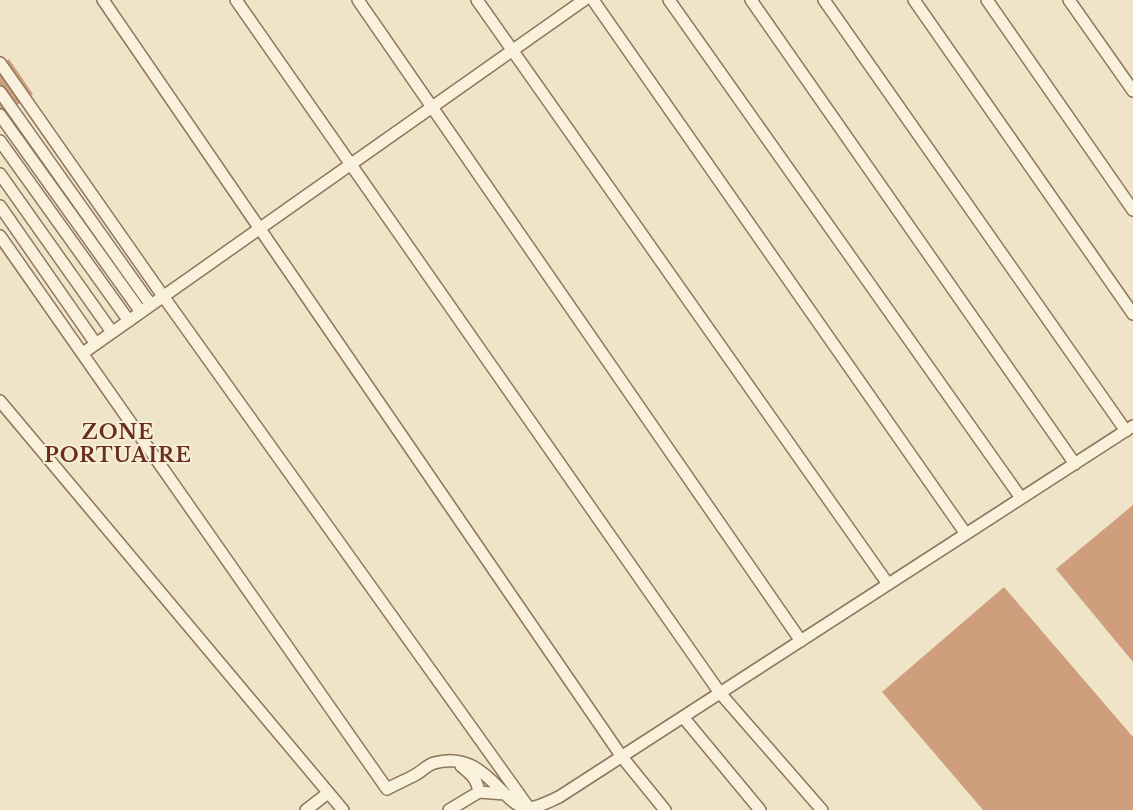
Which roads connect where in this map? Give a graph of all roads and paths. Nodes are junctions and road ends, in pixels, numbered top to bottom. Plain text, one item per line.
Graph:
1 (103, 0) edge
2 (236, 0) edge
3 (358, 0) edge
4 (477, 0) edge
5 (584, 0) edge
6 (593, 0) edge
7 (669, 0) edge
8 (750, 0) edge
9 (824, 0) edge
10 (914, 0) edge
11 (987, 0) edge
12 (1069, 0) edge
13 (513, 50) junction
14 (0, 63) edge
15 (1133, 91) edge
16 (0, 92) edge
17 (432, 108) junction
18 (0, 115) edge
19 (0, 141) edge
20 (351, 164) junction
21 (0, 174) edge
22 (0, 206) edge
23 (1133, 210) edge
24 (260, 228) junction
25 (0, 236) edge
26 (163, 296) junction
27 (151, 305) junction
28 (141, 312) junction
29 (1133, 314) edge
30 (128, 321) junction
31 (112, 332) junction
32 (96, 344) junction
33 (83, 352) junction
34 (0, 401) edge
35 (1129, 428) edge
36 (1075, 464) junction
37 (1021, 498) junction
38 (966, 534) junction
39 (888, 584) junction
40 (801, 641) junction
41 (720, 694) junction
42 (683, 717) junction
43 (622, 757) junction
44 (457, 762) junction
45 (479, 792) junction
46 (328, 793) junction
47 (505, 794) junction
48 (535, 808) edge
49 (306, 810) edge
50 (343, 810) edge
51 (449, 810) edge
52 (508, 810) edge
53 (665, 810) edge
54 (760, 810) edge
55 (822, 810) edge

1 - 24 lane
2 - 20 lane
3 - 17 lane
4 - 13 lane
5 - 13 lane
6 - 38 lane
7 - 37 lane
8 - 36 lane
9 - 35 lane
10 - 29 lane
11 - 23 lane
12 - 15 lane
13 - 17 lane
13 - 39 lane
14 - 26 lane
16 - 27 lane
17 - 20 lane
17 - 40 lane
18 - 28 lane
19 - 30 lane
20 - 24 lane
20 - 41 lane
21 - 31 lane
22 - 32 lane
24 - 26 lane
24 - 43 lane
25 - 33 lane
26 - 27 lane
26 - 48 lane
27 - 28 lane
28 - 30 lane
30 - 31 lane
31 - 32 lane
32 - 33 lane
33 - 44 lane
34 - 46 lane
35 - 36 lane
36 - 37 lane
37 - 38 lane
38 - 39 lane
39 - 40 lane
40 - 41 lane
41 - 42 lane
41 - 55 lane
42 - 43 lane
42 - 54 lane
43 - 48 lane
43 - 53 lane
44 - 45 lane
44 - 47 lane
45 - 47 lane
45 - 51 lane
46 - 49 lane
46 - 50 lane
47 - 48 lane
48 - 52 lane

